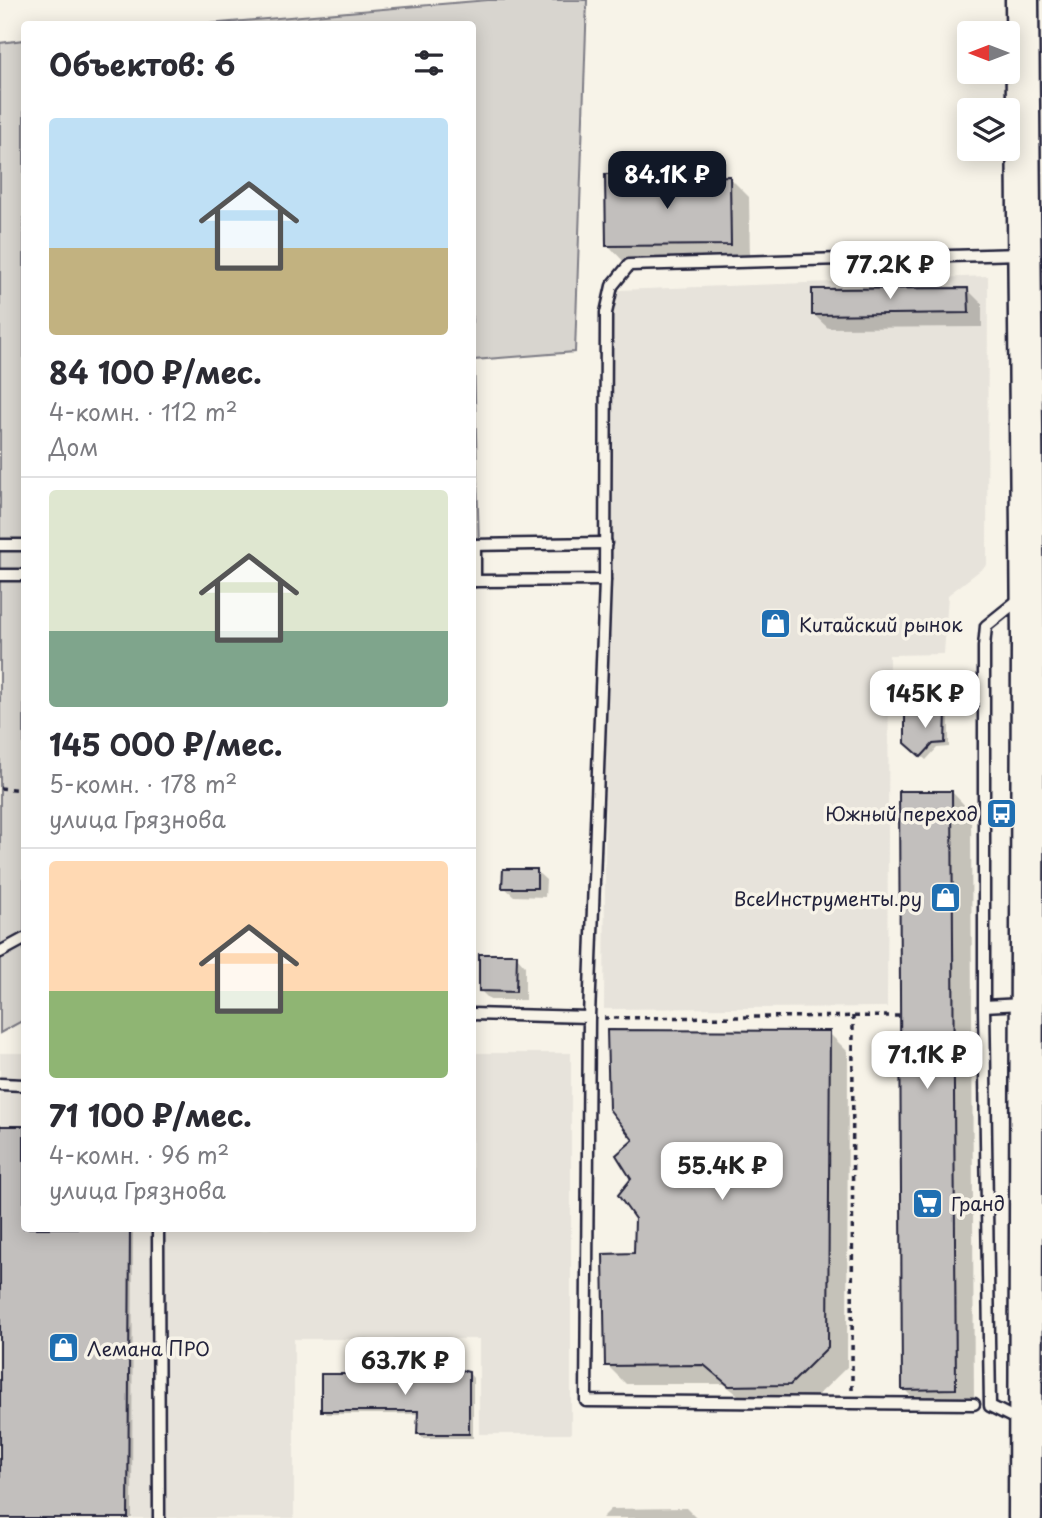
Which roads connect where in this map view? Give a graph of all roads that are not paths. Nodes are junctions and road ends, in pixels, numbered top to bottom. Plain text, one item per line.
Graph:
1 (1023, 0) edge
2 (1025, 254) junction
3 (606, 543) junction
4 (0, 545) edge
5 (21, 545) edge
6 (476, 545) edge
7 (0, 575) edge
8 (21, 575) edge
9 (605, 580) junction
10 (476, 581) edge
11 (1027, 593) junction
12 (21, 941) edge
13 (0, 952) edge
14 (1026, 1004) junction
15 (984, 1006) junction
16 (476, 1014) edge
17 (589, 1017) junction
18 (0, 1084) edge
19 (21, 1085) edge
20 (158, 1232) edge
21 (974, 1404) dead end
22 (1026, 1425) junction
23 (159, 1518) edge
24 (1025, 1518) edge

1 - 2 main road
2 - 3 lane
2 - 11 main road
3 - 6 lane
3 - 9 lane
4 - 5 lane
7 - 8 lane
9 - 10 lane
9 - 17 lane
11 - 14 main road
11 - 15 lane
12 - 13 lane
14 - 15 lane
14 - 22 main road
15 - 22 lane
16 - 17 lane
17 - 21 lane
18 - 19 lane
20 - 23 lane
22 - 24 main road

